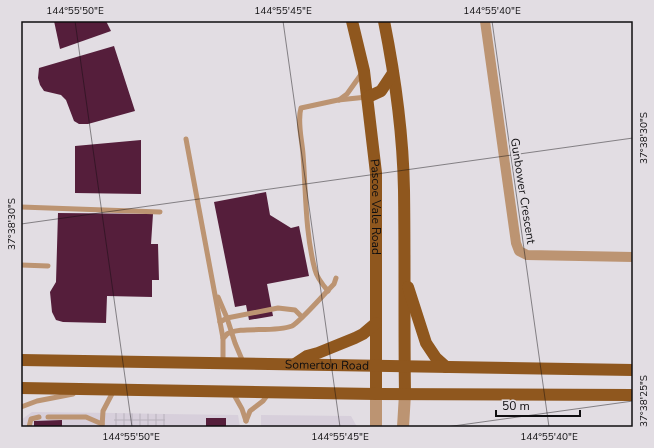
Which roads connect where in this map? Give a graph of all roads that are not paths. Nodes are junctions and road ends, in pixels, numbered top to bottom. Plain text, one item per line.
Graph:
1 (352, 21) edge
2 (384, 21) edge
3 (485, 21) edge
4 (364, 71) junction
5 (393, 73) junction
6 (368, 97) junction
7 (338, 100) junction
8 (186, 139) dead end
9 (21, 207) edge
10 (160, 212) dead end
11 (633, 257) edge
12 (21, 265) edge
13 (48, 266) dead end
14 (404, 272) junction
15 (336, 278) dead end
16 (214, 289) junction
17 (328, 291) junction
18 (302, 317) junction
19 (227, 318) junction
20 (220, 322) junction
21 (376, 323) junction
22 (231, 332) junction
23 (224, 338) junction
24 (21, 360) edge
25 (223, 363) junction
26 (243, 363) junction
27 (295, 364) junction
28 (376, 366) junction
29 (404, 366) junction
30 (446, 367) junction
31 (633, 370) edge
32 (21, 388) edge
33 (98, 389) junction
34 (114, 389) junction
35 (232, 391) junction
36 (270, 392) junction
37 (376, 394) junction
38 (404, 394) junction
39 (633, 395) edge
40 (21, 407) edge
41 (40, 417) dead end
42 (48, 417) dead end
43 (102, 426) edge
44 (28, 427) edge
45 (376, 427) edge
46 (403, 427) edge

1 - 4 main road, Pascoe Vale Road
2 - 5 main road
3 - 11 street, Gunbower Crescent
4 - 6 main road, Pascoe Vale Road
4 - 7 lane
5 - 6 main road
5 - 14 main road
6 - 7 lane
6 - 21 main road, Pascoe Vale Road
7 - 17 lane
8 - 16 lane
9 - 10 lane
12 - 13 lane
14 - 29 main road
14 - 30 main road
15 - 17 lane
16 - 19 lane
16 - 20 lane
17 - 18 lane
18 - 19 lane
18 - 22 lane
19 - 20 lane
19 - 22 lane
20 - 23 lane
21 - 27 main road
21 - 28 main road, Pascoe Vale Road
22 - 23 lane
22 - 26 lane
23 - 25 lane
24 - 25 main road, Somerton Road
25 - 26 main road, Somerton Road
26 - 27 main road, Somerton Road
27 - 28 main road, Somerton Road
28 - 29 main road, Somerton Road
28 - 37 main road, Pascoe Vale Road
29 - 30 main road, Somerton Road
29 - 38 main road
30 - 31 main road, Somerton Road
32 - 33 main road
33 - 34 main road
33 - 40 lane
34 - 35 main road
34 - 43 lane
35 - 36 main road
35 - 36 lane
36 - 37 main road
37 - 38 main road
37 - 45 street
38 - 39 main road
38 - 46 street
41 - 44 lane
42 - 43 lane

